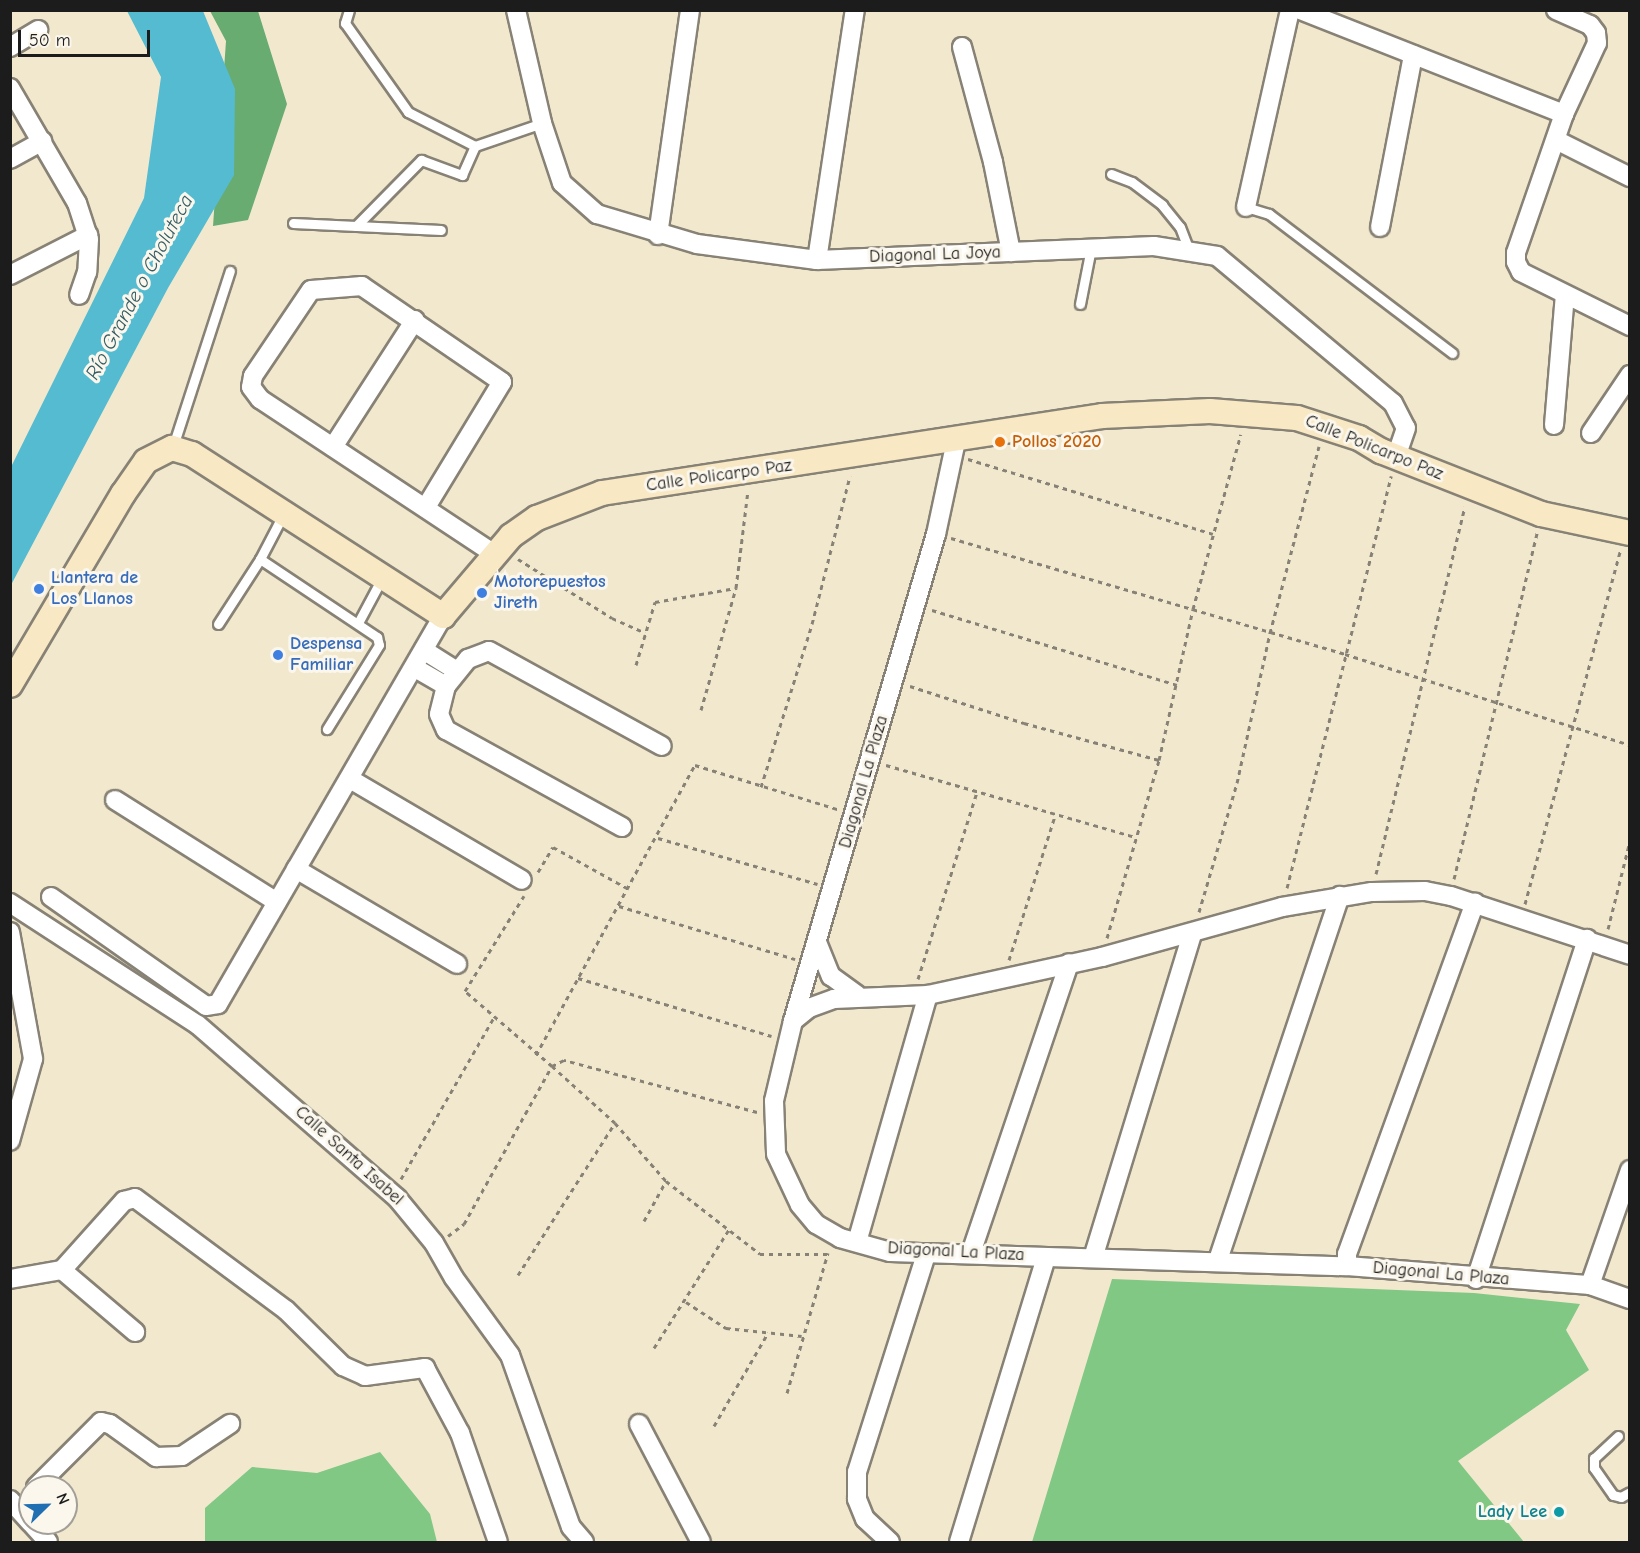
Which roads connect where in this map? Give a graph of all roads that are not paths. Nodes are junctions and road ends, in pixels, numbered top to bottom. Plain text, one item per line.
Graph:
1 (349, 10) edge
2 (516, 10) edge
3 (690, 10) edge
4 (855, 10) edge
5 (1290, 10) edge
6 (1300, 10) edge
7 (1556, 10) edge
8 (38, 30) dead end
9 (10, 47) edge
10 (962, 47) dead end
11 (1413, 55) junction
12 (10, 88) edge
13 (1564, 114) junction
14 (542, 123) junction
15 (1556, 140) junction
16 (42, 141) junction
17 (475, 146) junction
18 (10, 159) edge
19 (1111, 174) dead end
20 (1629, 177) edge
21 (1246, 207) joint
22 (293, 223) dead end
23 (356, 226) junction
24 (1380, 227) dead end
25 (441, 230) dead end
26 (88, 234) junction
27 (658, 235) junction
28 (1091, 248) junction
29 (1189, 250) junction
30 (1011, 252) junction
31 (817, 260) junction
32 (230, 272) dead end
33 (10, 275) edge
34 (1565, 294) junction
35 (79, 295) dead end
36 (1080, 304) dead end
37 (415, 320) junction
38 (1629, 326) edge
39 (1452, 353) dead end
40 (1629, 375) edge
41 (1554, 425) dead end
42 (1591, 433) dead end
43 (333, 447) junction
44 (172, 448) junction
45 (956, 448) junction
46 (1396, 454) junction
47 (426, 507) junction
48 (283, 515) junction
49 (1627, 533) edge
50 (494, 554) junction
51 (260, 559) junction
52 (382, 578) junction
53 (443, 616) junction
54 (358, 623) junction
55 (218, 624) dead end
56 (424, 651) junction
57 (415, 668) junction
58 (451, 678) junction
59 (10, 685) edge
60 (327, 729) dead end
61 (662, 746) dead end
62 (350, 779) junction
63 (116, 800) dead end
64 (622, 827) dead end
65 (296, 870) junction
66 (529, 881) road end
67 (1340, 896) junction
68 (51, 897) dead end
69 (277, 902) junction
70 (10, 903) edge
71 (1474, 903) junction
72 (10, 932) edge
73 (1192, 934) junction
74 (817, 942) junction
75 (1595, 942) junction
76 (1629, 955) edge
77 (1069, 963) junction
78 (457, 964) dead end
79 (857, 995) junction
80 (920, 995) junction
81 (793, 1021) junction
82 (10, 1141) edge
83 (1629, 1170) edge
84 (849, 1240) junction
85 (971, 1253) junction
86 (926, 1254) junction
87 (1046, 1257) junction
88 (1093, 1258) junction
89 (1218, 1260) junction
90 (1347, 1266) junction
91 (62, 1270) junction
92 (10, 1279) edge
93 (1476, 1279) junction
94 (1590, 1285) junction
95 (1629, 1299) edge
96 (135, 1332) dead end
97 (230, 1424) dead end
98 (639, 1424) dead end
99 (1618, 1436) dead end
100 (48, 1475) edge
101 (1629, 1492) edge
102 (498, 1542) edge
103 (584, 1542) edge
104 (701, 1542) edge
105 (890, 1542) edge
106 (959, 1542) edge

1 - 17 lane
2 - 14 street, Diagonal La Joya
3 - 27 street
4 - 31 street
5 - 21 street
6 - 11 street
7 - 13 street
8 - 9 street
10 - 30 street
11 - 13 street
11 - 24 street
12 - 16 street
13 - 15 street
14 - 17 lane
14 - 27 street, Diagonal La Joya
15 - 20 street
15 - 34 street
16 - 18 street
16 - 26 street
17 - 23 lane
19 - 29 lane
21 - 39 lane
22 - 23 lane
23 - 25 lane
26 - 33 street
26 - 35 street
27 - 31 street, Diagonal La Joya
28 - 29 street, Diagonal La Joya
28 - 30 street, Diagonal La Joya
28 - 36 lane
29 - 46 street, Diagonal La Joya
30 - 31 street, Diagonal La Joya
32 - 44 lane
34 - 38 street
34 - 41 street
37 - 43 street
37 - 43 street
37 - 47 street
40 - 42 street
43 - 47 street
44 - 48 street
44 - 59 street
45 - 46 street, Calle Policarpo Paz
45 - 50 street, Calle Policarpo Paz
45 - 74 street, Diagonal La Plaza
46 - 49 street, Calle Policarpo Paz
47 - 50 street
48 - 51 lane
48 - 52 street
50 - 53 street, Calle Policarpo Paz
51 - 54 lane
51 - 55 lane
52 - 53 street
52 - 54 lane
53 - 56 street
54 - 60 lane
56 - 57 street
56 - 58 street
57 - 58 street
57 - 62 street
58 - 61 street
58 - 64 street
62 - 65 street
62 - 66 street
63 - 69 street
65 - 69 street
65 - 78 street
67 - 71 street
67 - 73 street
67 - 89 street
68 - 69 street
70 - 103 street, Calle Santa Isabel
71 - 75 street
71 - 90 street
72 - 82 street
73 - 77 street
73 - 88 street
74 - 79 street
74 - 81 street, Diagonal La Plaza
75 - 76 street
75 - 93 street
77 - 80 street
77 - 85 street
79 - 80 street
79 - 81 street
80 - 84 street
81 - 84 street, Diagonal La Plaza
83 - 94 street
84 - 86 street, Diagonal La Plaza
85 - 86 street, Diagonal La Plaza
85 - 87 street, Diagonal La Plaza
86 - 105 street
87 - 88 street, Diagonal La Plaza
87 - 106 street
88 - 89 street, Diagonal La Plaza
89 - 90 street, Diagonal La Plaza
90 - 93 street, Diagonal La Plaza
91 - 92 street
91 - 96 street
91 - 102 street
93 - 94 street, Diagonal La Plaza
94 - 95 street, Diagonal La Plaza
97 - 100 street
98 - 104 street
99 - 101 lane

